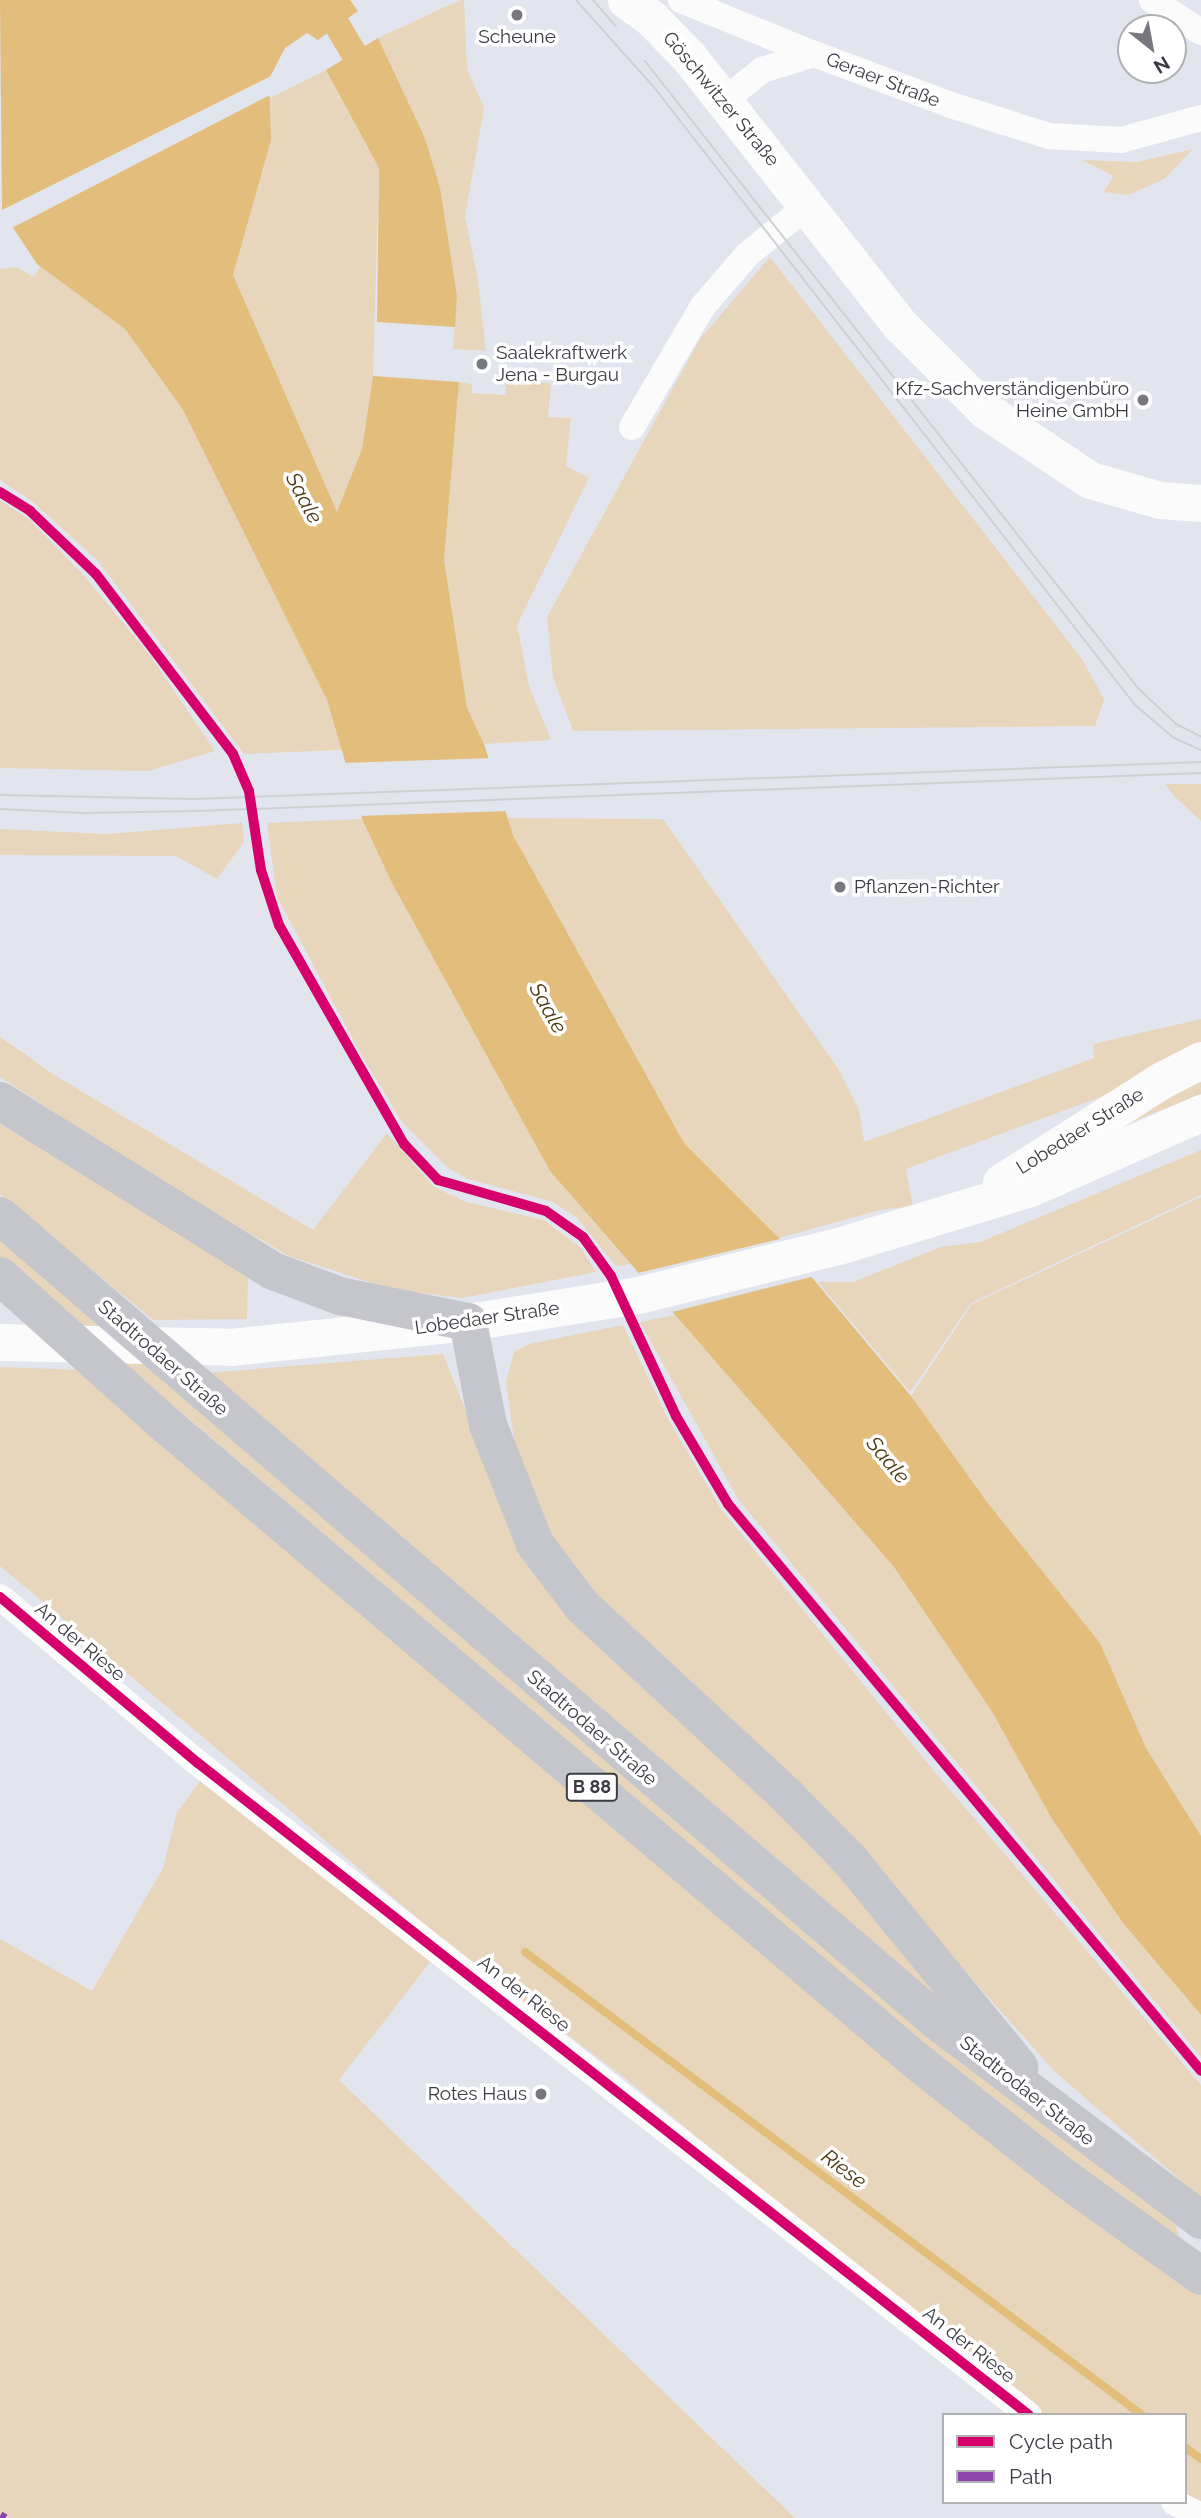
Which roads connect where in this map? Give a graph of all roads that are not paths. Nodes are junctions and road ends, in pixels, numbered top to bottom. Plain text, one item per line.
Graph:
1 (626, 0) edge
2 (681, 0) edge
3 (1152, 0) edge
4 (1199, 30) edge
5 (814, 54) junction
6 (725, 100) junction
7 (1201, 118) edge
8 (807, 206) junction
9 (632, 427) dead end
10 (1201, 503) edge
11 (1201, 1060) edge
12 (0, 1101) edge
13 (1201, 1113) edge
14 (962, 1207) junction
15 (0, 1216) edge
16 (0, 1276) edge
17 (468, 1322) junction
18 (0, 1342) edge
19 (0, 1597) edge
20 (1060, 2118) junction
21 (1201, 2220) edge
22 (1201, 2276) edge
23 (1026, 2413) edge
24 (1178, 2504) edge
25 (1201, 2516) edge

1 - 6 main road, Göschwitzer Straße
2 - 5 street, Geraer Straße
3 - 4 street
5 - 6 street, Geraer Straße
5 - 7 street, Geraer Straße
6 - 8 main road, Göschwitzer Straße
8 - 9 street
8 - 10 main road, Göschwitzer Straße
11 - 14 main road, Lobedaer Straße
12 - 17 main road
13 - 14 main road, Lobedaer Straße
14 - 17 main road, Lobedaer Straße
15 - 20 main road, Stadtrodaer Straße / B 88
16 - 22 main road, B 88
17 - 18 main road, Lobedaer Straße
17 - 20 main road
19 - 23 street, An der Riese
20 - 21 main road, Stadtrodaer Straße / B 88
24 - 25 street

